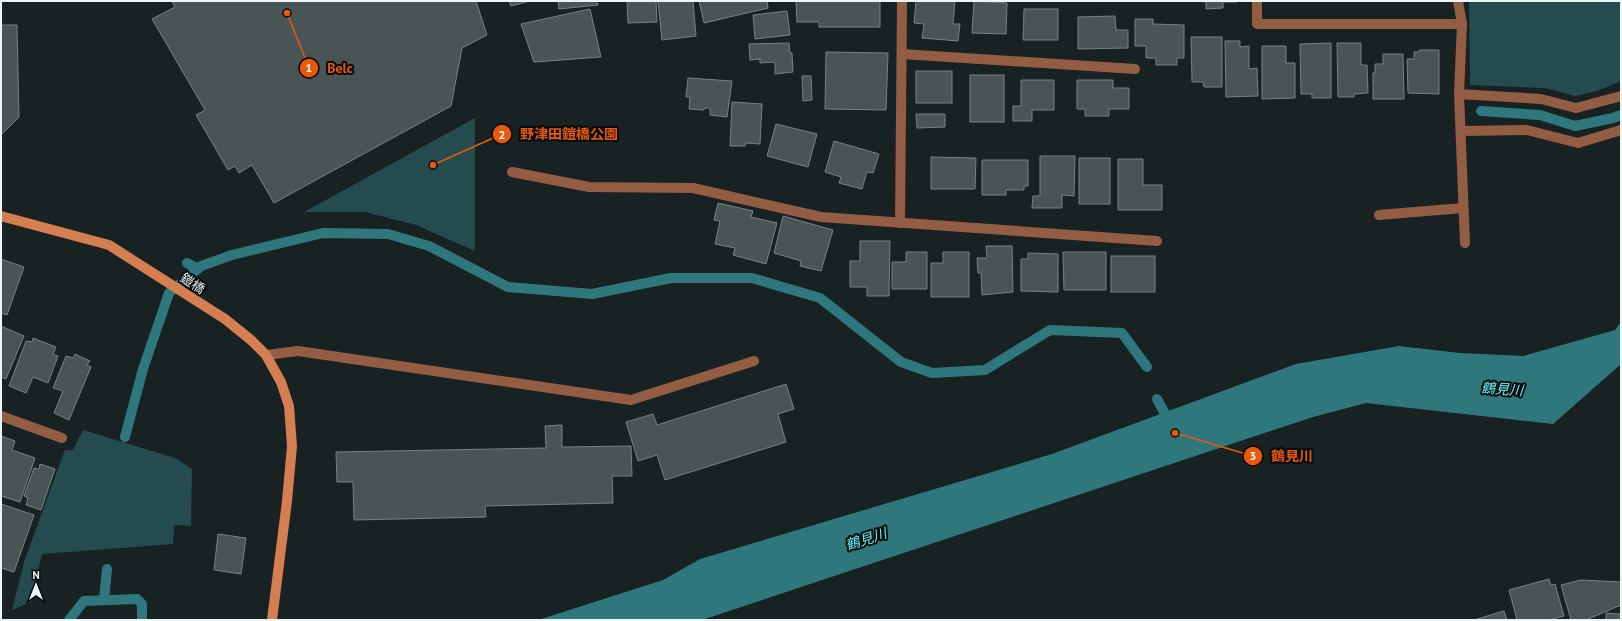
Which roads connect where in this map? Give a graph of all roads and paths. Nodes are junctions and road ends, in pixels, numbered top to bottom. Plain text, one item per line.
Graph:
1 (902, 1) edge
2 (1257, 1) edge
3 (1458, 1) edge
4 (1462, 24) junction
5 (902, 54) junction
6 (1135, 69) dead end
7 (1459, 94) junction
8 (1621, 96) edge
9 (1621, 130) edge
10 (1462, 132) junction
11 (512, 172) dead end
12 (1463, 208) junction
13 (1379, 215) dead end
14 (1, 216) edge
15 (900, 222) junction
16 (1157, 241) dead end
17 (1465, 243) dead end
18 (263, 352) junction
19 (754, 361) dead end
20 (1, 416) edge
21 (62, 438) dead end
22 (272, 620) edge

1 - 5 street
2 - 4 street
3 - 4 street
4 - 7 street
5 - 6 street
5 - 15 street
7 - 8 street
7 - 10 street
9 - 10 street
10 - 12 street
11 - 15 street
12 - 13 street
12 - 17 street
14 - 18 street, 鎧橋
15 - 16 street
18 - 19 street
18 - 22 street
20 - 21 street

